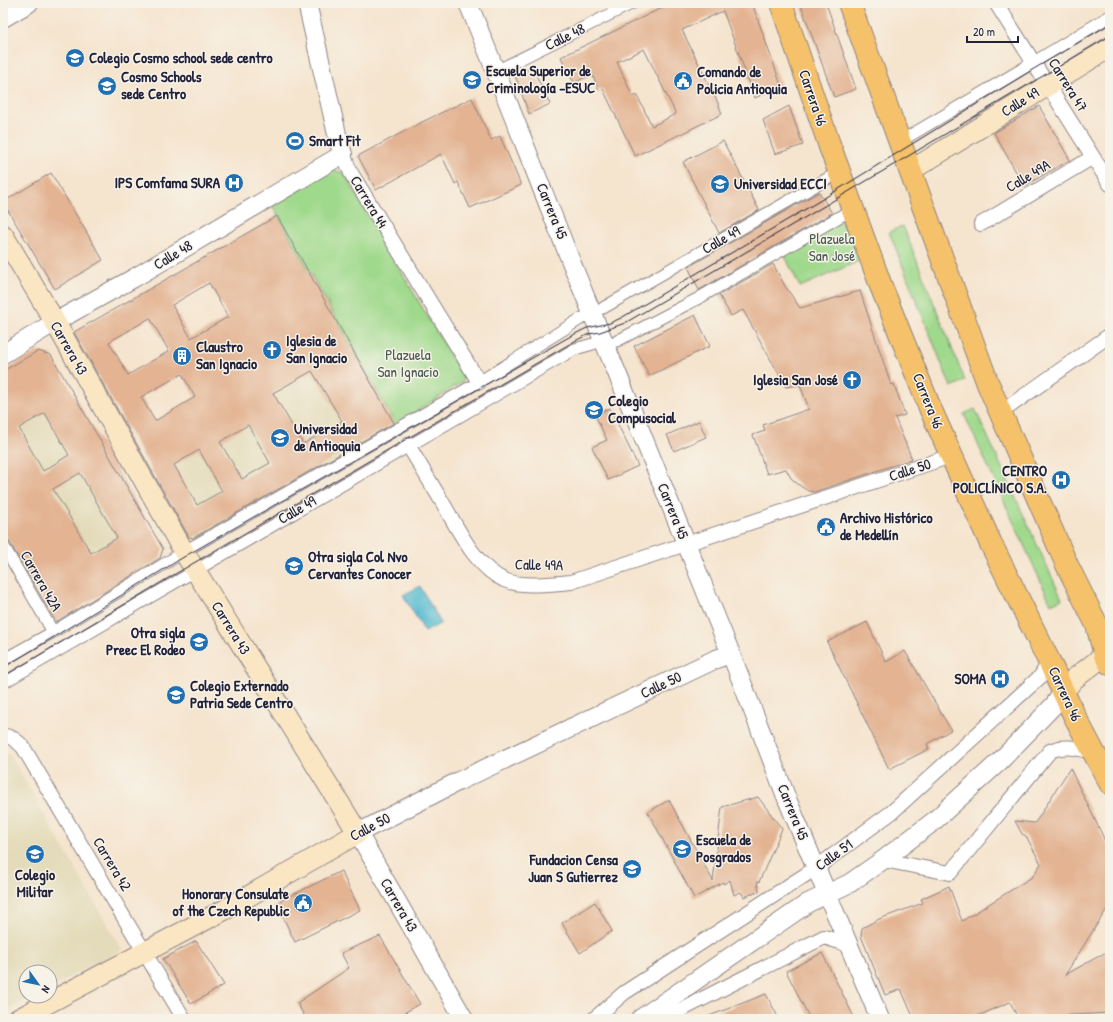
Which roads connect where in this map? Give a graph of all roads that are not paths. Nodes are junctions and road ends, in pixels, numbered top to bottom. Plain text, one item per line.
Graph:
1 (29, 3) edge
2 (307, 3) edge
3 (468, 3) edge
4 (634, 3) edge
5 (781, 3) edge
6 (849, 3) edge
7 (996, 3) edge
8 (1110, 16) edge
9 (3, 18) edge
10 (1110, 47) edge
11 (496, 71) junction
12 (1047, 84) junction
13 (899, 142) junction
14 (343, 154) junction
15 (1093, 157) junction
16 (910, 171) junction
17 (839, 172) junction
18 (1110, 184) edge
19 (853, 209) junction
20 (981, 224) dead end
21 (3, 235) edge
22 (603, 308) dead end
23 (582, 318) dead end
24 (55, 322) junction
25 (1110, 335) edge
26 (617, 341) dead end
27 (593, 344) dead end
28 (3, 354) edge
29 (479, 382) junction
30 (1000, 413) junction
31 (408, 445) junction
32 (951, 456) junction
33 (686, 544) junction
34 (3, 545) edge
35 (184, 552) junction
36 (195, 570) junction
37 (53, 632) junction
38 (731, 654) junction
39 (1108, 657) edge
40 (3, 660) edge
41 (1049, 661) junction
42 (3, 683) edge
43 (1063, 692) junction
44 (3, 736) edge
45 (1093, 752) junction
46 (1110, 783) edge
47 (358, 833) junction
48 (882, 860) junction
49 (816, 868) junction
50 (827, 895) junction
51 (850, 945) junction
52 (144, 953) junction
53 (18, 1019) edge
54 (184, 1019) edge
55 (464, 1019) edge
56 (594, 1019) edge
57 (640, 1019) edge
58 (663, 1019) edge
59 (880, 1019) edge

1 - 9 street
2 - 14 street, Carrera 44
3 - 11 street, Carrera 45
4 - 11 street, Calle 48
5 - 17 main road, Carrera 46
6 - 13 main road
7 - 12 street, Carrera 47
8 - 13 street, Calle 49
10 - 12 main road, Calle 49
11 - 33 street, Carrera 45
12 - 15 street, Carrera 47
12 - 16 main road, Calle 49
13 - 16 main road
14 - 24 street, Calle 48
14 - 29 street, Carrera 44
15 - 18 street, Carrera 47
15 - 20 street, Calle 49A
16 - 30 main road
17 - 19 main road, Carrera 46
17 - 22 street, Calle 49
19 - 26 street
19 - 32 main road, Carrera 46
21 - 24 main road, Carrera 43
23 - 29 street, Calle 49
24 - 28 street, Calle 48
24 - 35 main road, Carrera 43
25 - 30 street
27 - 31 street, Calle 49
29 - 35 street, Calle 49
30 - 39 main road
31 - 33 street, Calle 49A
31 - 36 street, Calle 49
32 - 33 street, Calle 50
32 - 41 main road, Carrera 46
33 - 38 street, Carrera 45
34 - 37 street, Carrera 42A
35 - 36 main road, Carrera 43
35 - 37 street, Calle 49
36 - 42 street, Calle 49
36 - 47 main road, Carrera 43
37 - 40 street, Calle 49
38 - 47 street, Calle 50
38 - 49 street, Carrera 45
39 - 43 main road, Calle 51
41 - 43 main road, Carrera 46
41 - 49 street, Calle 51
43 - 45 main road, Carrera 46
43 - 48 street, Calle 51
44 - 52 street, Carrera 42
45 - 46 main road, Carrera 46
45 - 48 street
47 - 52 main road, Calle 50
47 - 55 street, Carrera 43
48 - 50 street, Calle 51
49 - 50 street, Carrera 45
49 - 56 street, Calle 51
50 - 51 street, Carrera 45
50 - 57 street, Calle 51
51 - 58 street
51 - 59 street, Carrera 45
52 - 53 main road, Calle 50
52 - 54 street, Carrera 42

